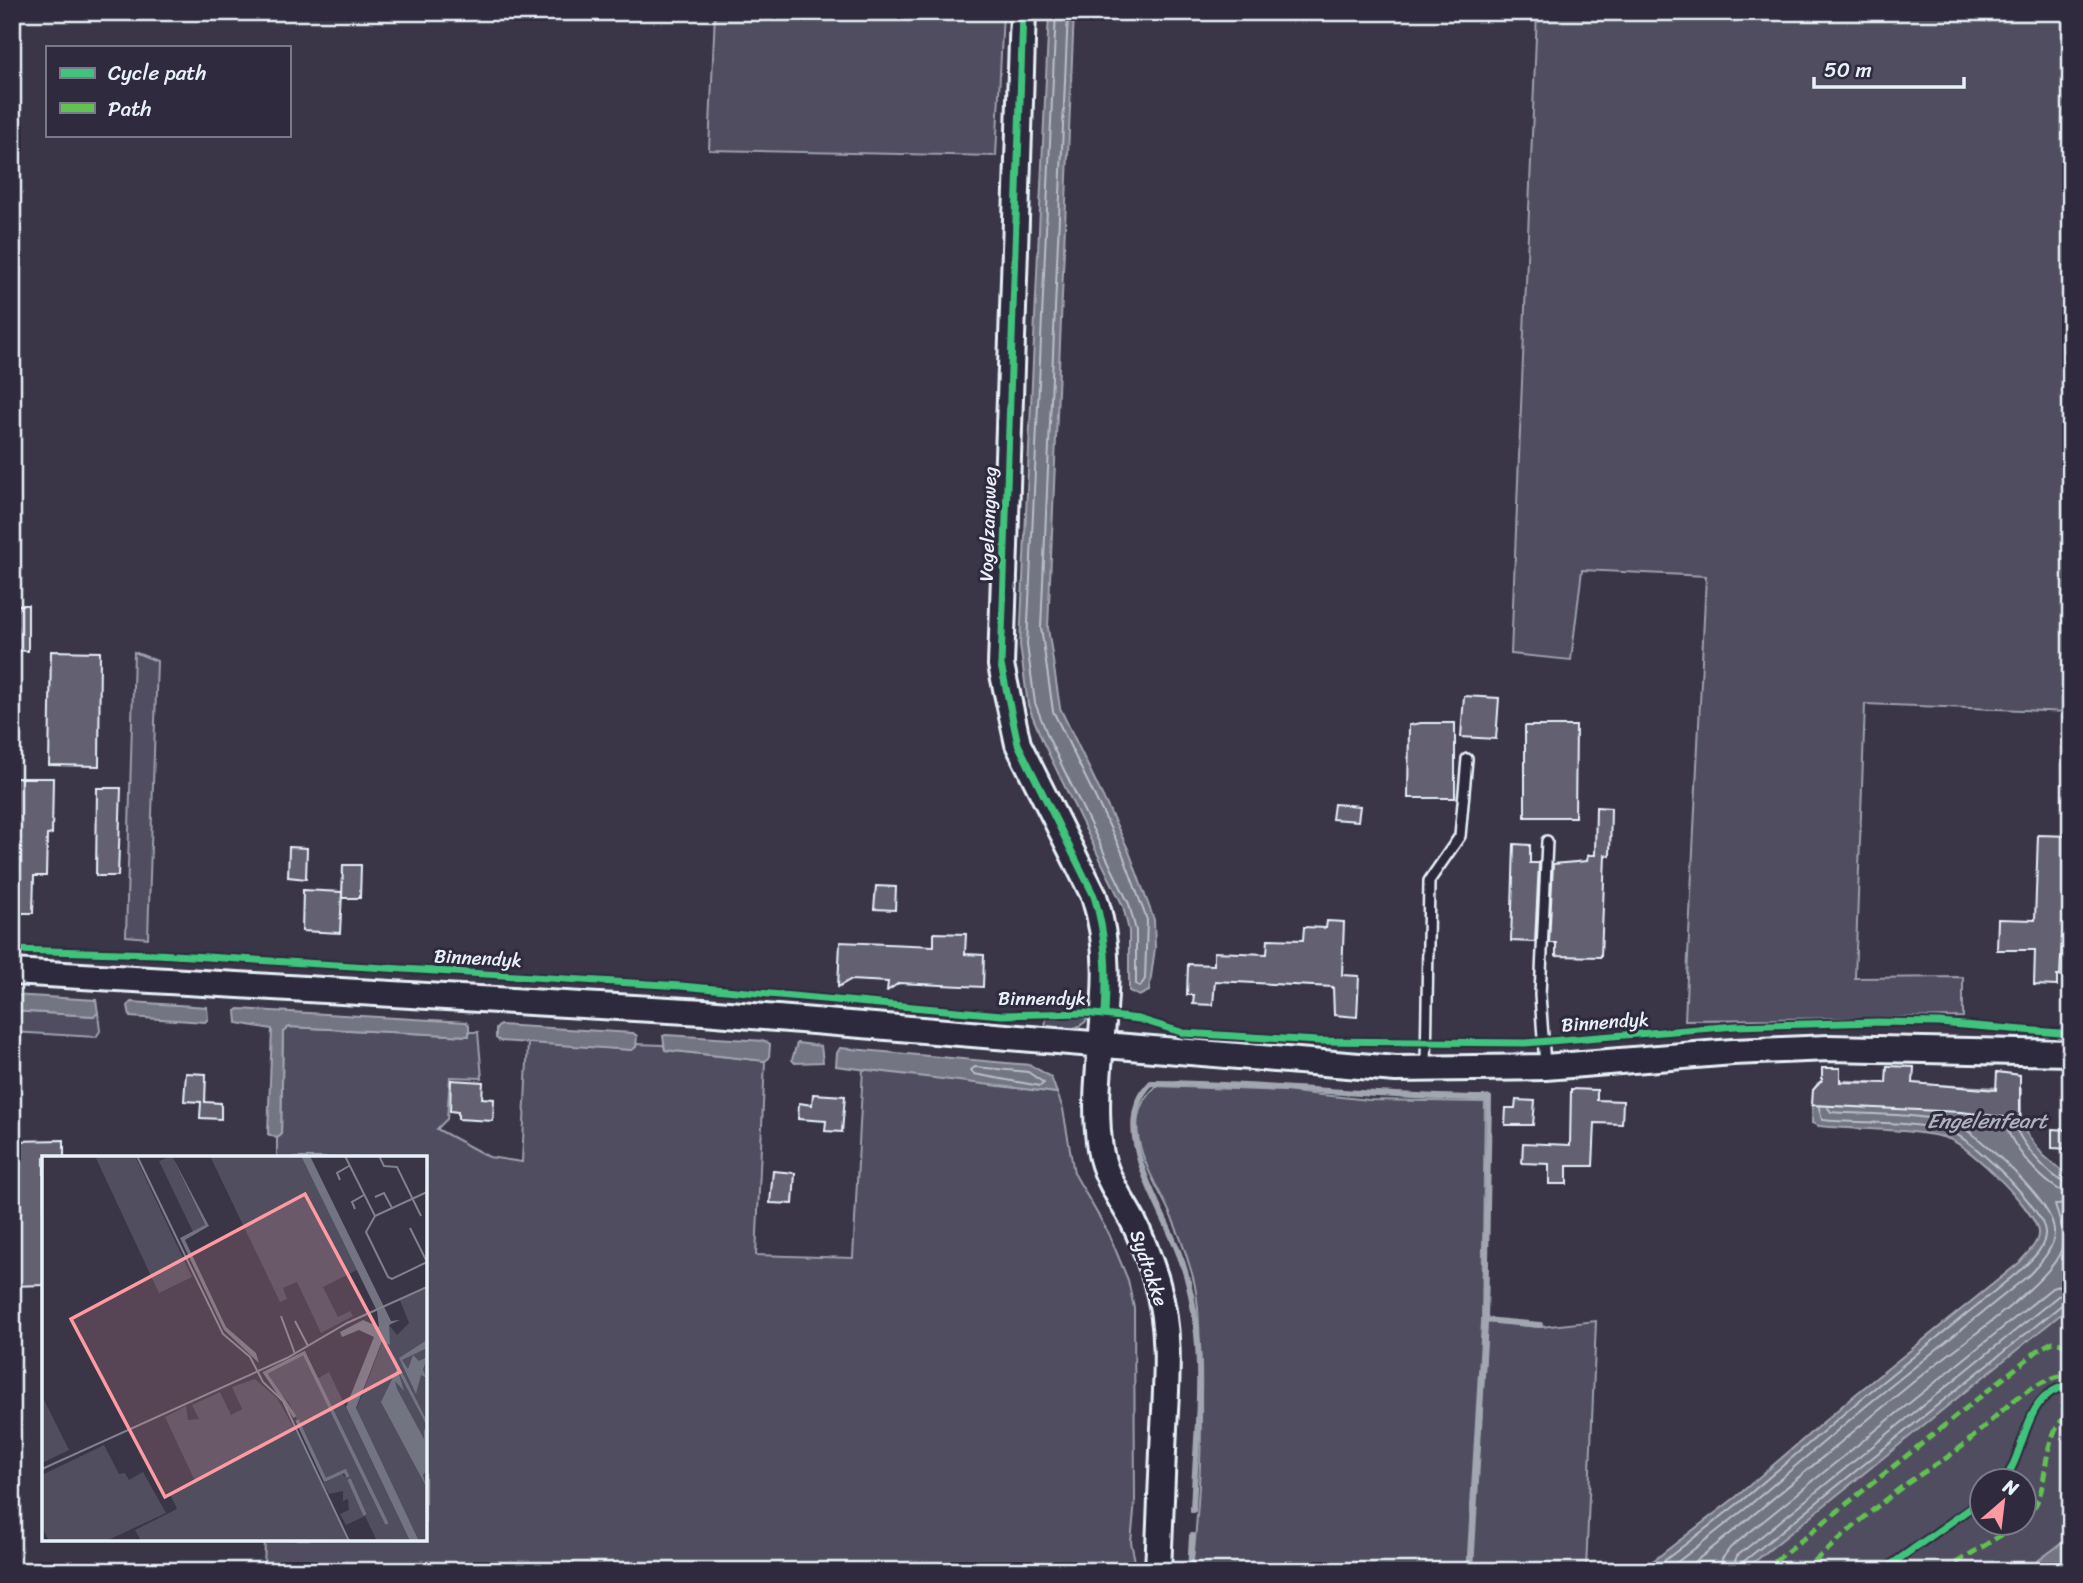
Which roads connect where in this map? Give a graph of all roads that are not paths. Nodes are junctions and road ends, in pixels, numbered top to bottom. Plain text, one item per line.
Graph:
1 (1023, 12) edge
2 (1467, 758) dead end
3 (1547, 841) dead end
4 (12, 972) edge
5 (1105, 1015) joint
6 (1102, 1045) junction
7 (2071, 1053) edge
8 (1545, 1067) junction
9 (1426, 1069) junction
10 (1158, 1571) edge

1 - 5 main road, Vogelzangweg
2 - 9 lane
3 - 8 lane
4 - 6 main road, Binnendyk
5 - 6 main road, Sydtakke
6 - 9 main road, Binnendyk
6 - 10 main road, Sydtakke
7 - 8 main road, Binnendyk
8 - 9 main road, Binnendyk

